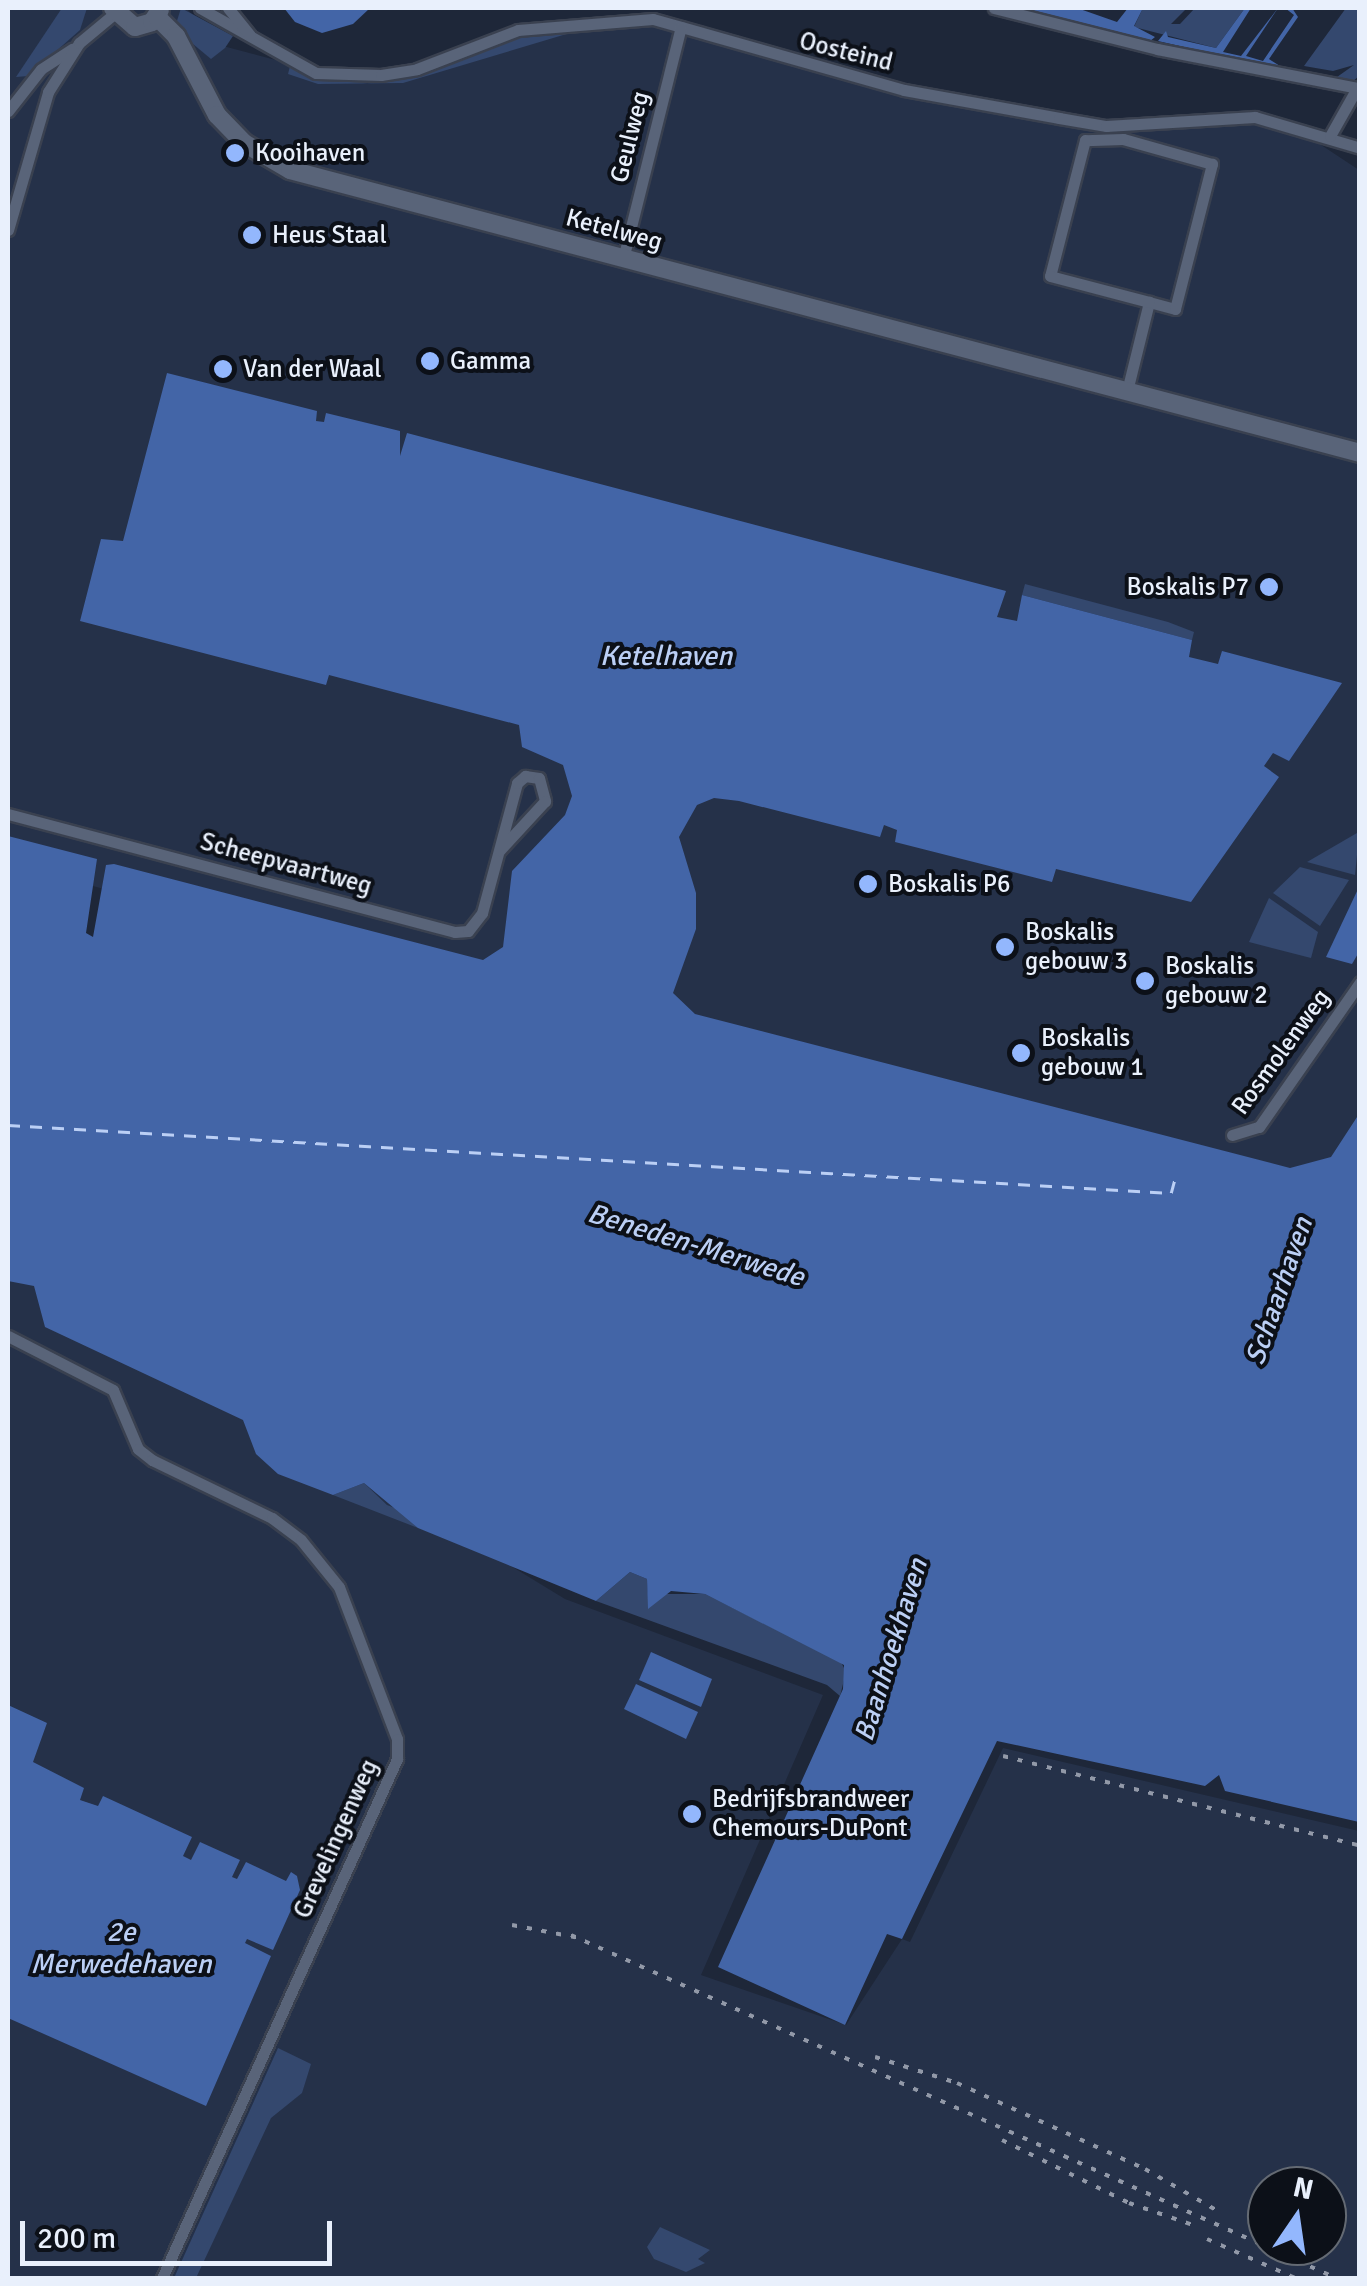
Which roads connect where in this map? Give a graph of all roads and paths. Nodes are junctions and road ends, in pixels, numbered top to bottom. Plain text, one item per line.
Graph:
1 (200, 8) edge
2 (228, 8) edge
3 (994, 8) edge
4 (114, 10) edge
5 (159, 12) edge
6 (681, 27) junction
7 (250, 34) junction
8 (76, 48) junction
9 (1357, 88) edge
10 (8, 111) edge
11 (1330, 136) junction
12 (1360, 148) edge
13 (8, 230) edge
14 (623, 259) junction
15 (1150, 302) junction
16 (1127, 391) junction
17 (1360, 453) edge
18 (8, 814) edge
19 (500, 850) junction
20 (1360, 982) edge
21 (1232, 1135) dead end
22 (8, 1336) edge
23 (162, 2278) edge

1 - 7 street, Oosteind
2 - 7 street, Oosteind
3 - 9 street
4 - 5 street
4 - 8 street
5 - 14 street, Ketelweg
6 - 7 street, Oosteind
6 - 11 street, Oosteind
6 - 14 street, Geulweg
8 - 10 street
8 - 13 street
9 - 11 street
11 - 12 street, Oosteind
14 - 16 street, Ketelweg
15 - 15 street
15 - 16 street
16 - 17 street, Ketelweg
18 - 19 street, Scheepvaartweg
19 - 19 street, Scheepvaartweg
20 - 21 street, Rosmolenweg
22 - 23 street, Grevelingenweg

